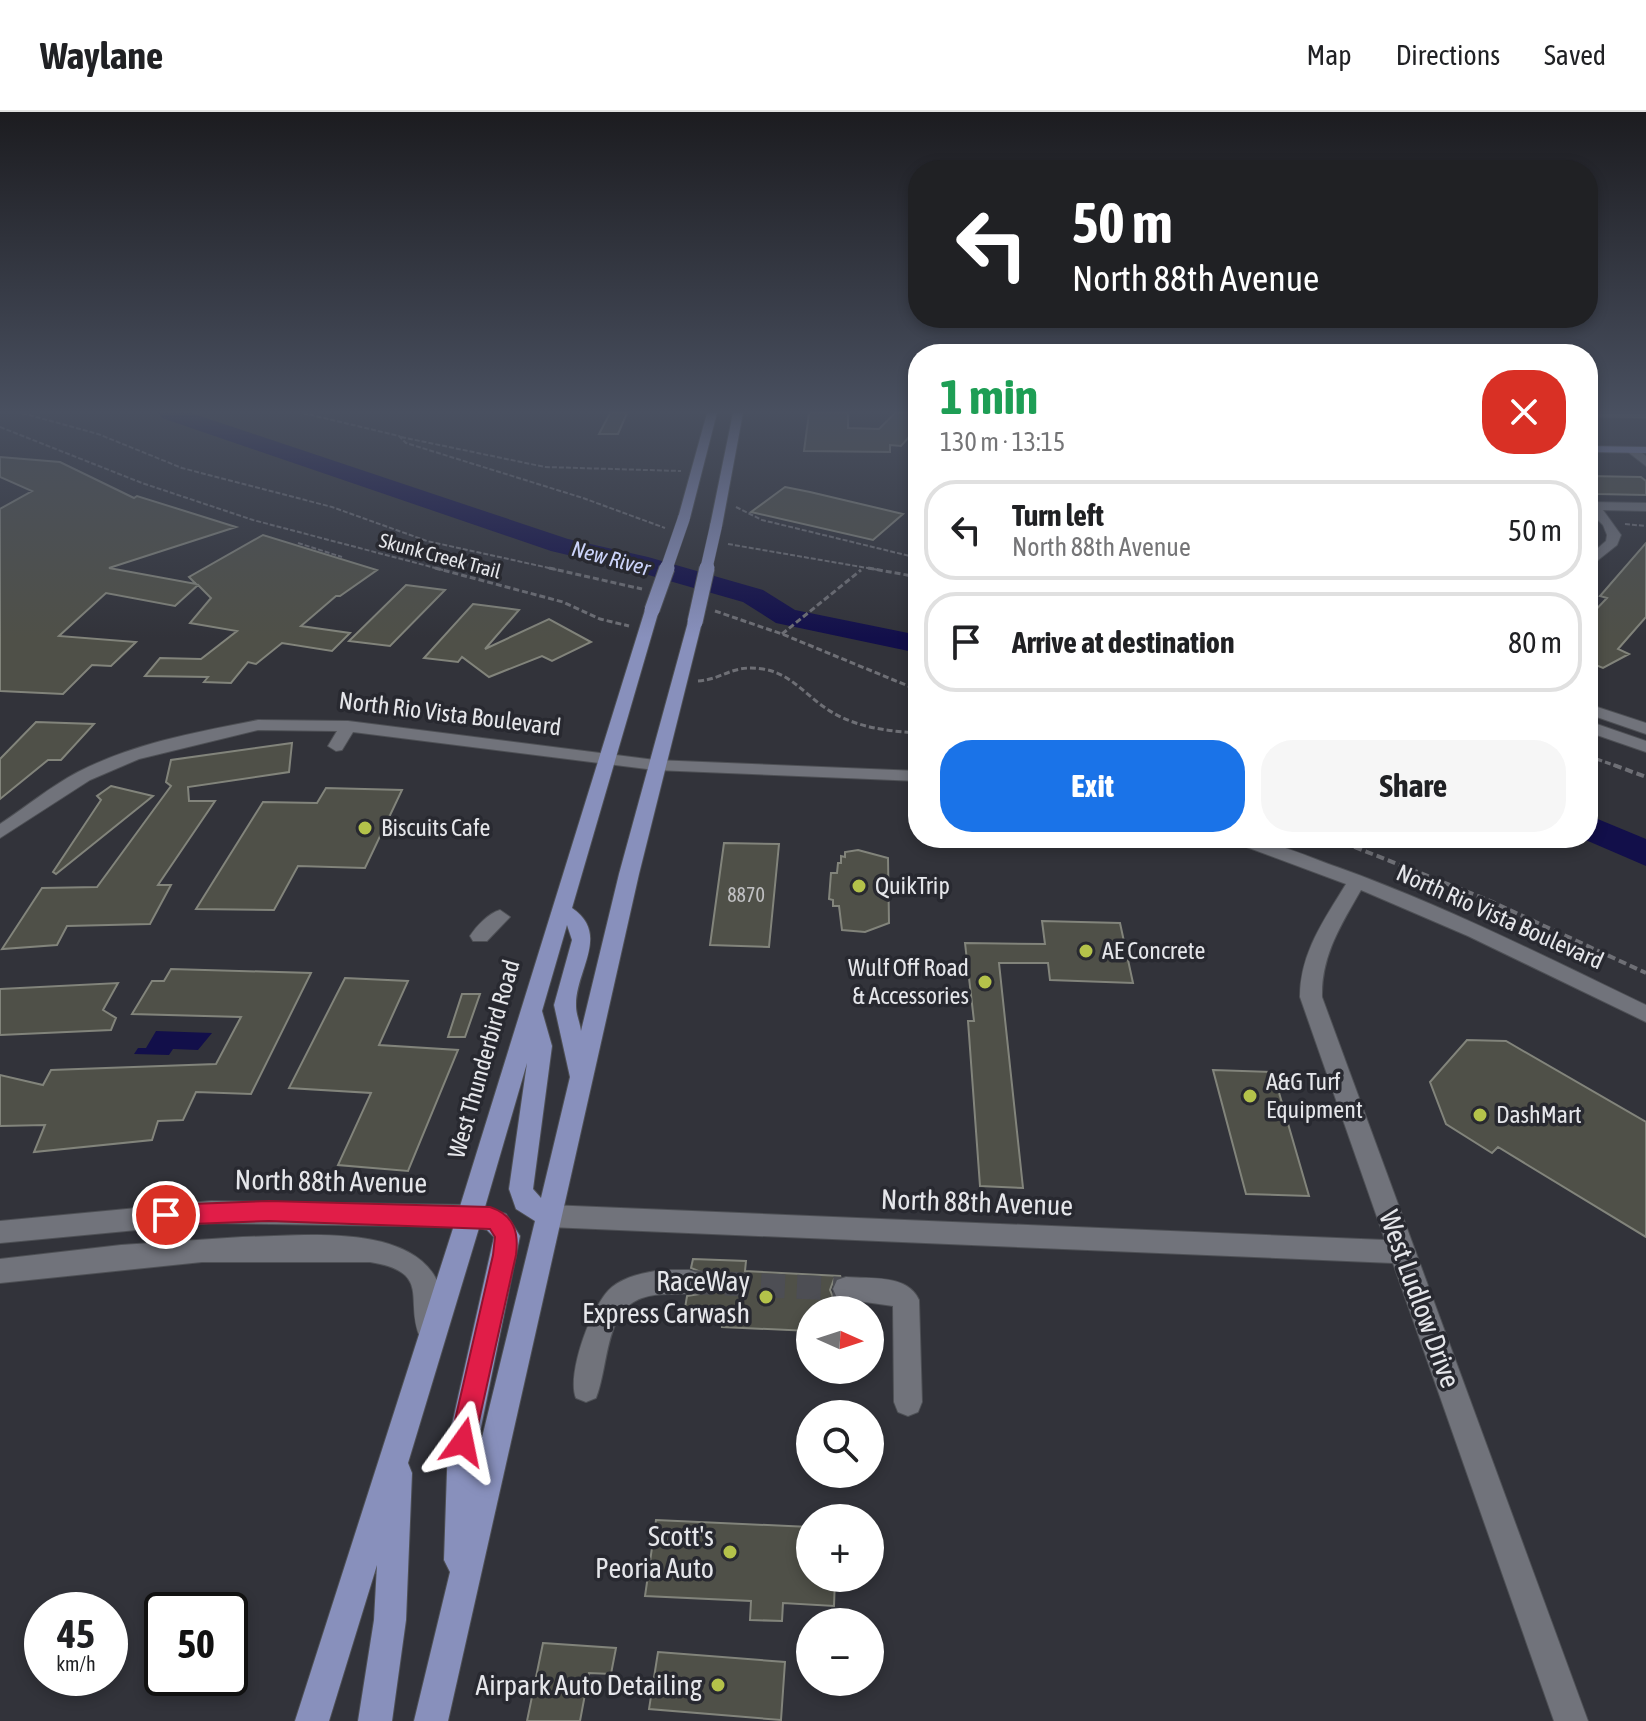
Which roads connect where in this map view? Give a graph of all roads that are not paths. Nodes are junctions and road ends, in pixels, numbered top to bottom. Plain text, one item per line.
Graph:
1 (693, 488) edge
2 (724, 488) edge
3 (1598, 506) edge
4 (1646, 507) edge
5 (1598, 513) edge
6 (1598, 555) edge
7 (1598, 712) edge
8 (348, 726) junction
9 (1646, 729) edge
10 (1598, 730) edge
11 (336, 746) dead end
12 (1646, 747) edge
13 (606, 759) junction
14 (655, 765) junction
15 (908, 776) edge
16 (0, 832) edge
17 (1267, 848) edge
18 (1357, 881) junction
19 (560, 910) junction
20 (500, 917) dead end
21 (480, 936) dead end
22 (531, 1007) junction
23 (1646, 1014) edge
24 (581, 1078) junction
25 (470, 1216) junction
26 (549, 1216) junction
27 (0, 1232) edge
28 (1403, 1252) junction
29 (0, 1271) edge
30 (689, 1282) tunnel mouth
31 (846, 1289) tunnel mouth
32 (430, 1343) junction
33 (586, 1388) dead end
34 (908, 1402) dead end
35 (398, 1445) junction
36 (459, 1606) junction
37 (312, 1721) edge
38 (375, 1721) edge
39 (431, 1721) edge
40 (1571, 1721) edge

1 - 13 main road, West Thunderbird Road, bridge
2 - 14 main road, bridge
3 - 4 street
5 - 6 street
7 - 9 street
8 - 11 street
8 - 13 street, North Rio Vista Boulevard
8 - 16 street, North Rio Vista Boulevard
10 - 12 street
13 - 14 street, North Rio Vista Boulevard
13 - 19 main road, West Thunderbird Road
14 - 15 street, North Rio Vista Boulevard
14 - 24 main road
17 - 18 street, North Rio Vista Boulevard
18 - 23 street, North Rio Vista Boulevard
18 - 28 street, West Ludlow Drive
19 - 22 main road, West Thunderbird Road
19 - 24 main road
20 - 21 street
22 - 25 main road, West Thunderbird Road
22 - 26 main road
24 - 26 main road
25 - 27 street, North 88th Avenue
25 - 32 main road, West Thunderbird Road
25 - 36 main road
26 - 28 street, North 88th Avenue
26 - 36 main road
28 - 40 street, West Ludlow Drive
29 - 32 street
30 - 33 street
31 - 34 street
32 - 35 main road, West Thunderbird Road
35 - 37 main road, West Thunderbird Road
35 - 38 main road
36 - 39 main road

